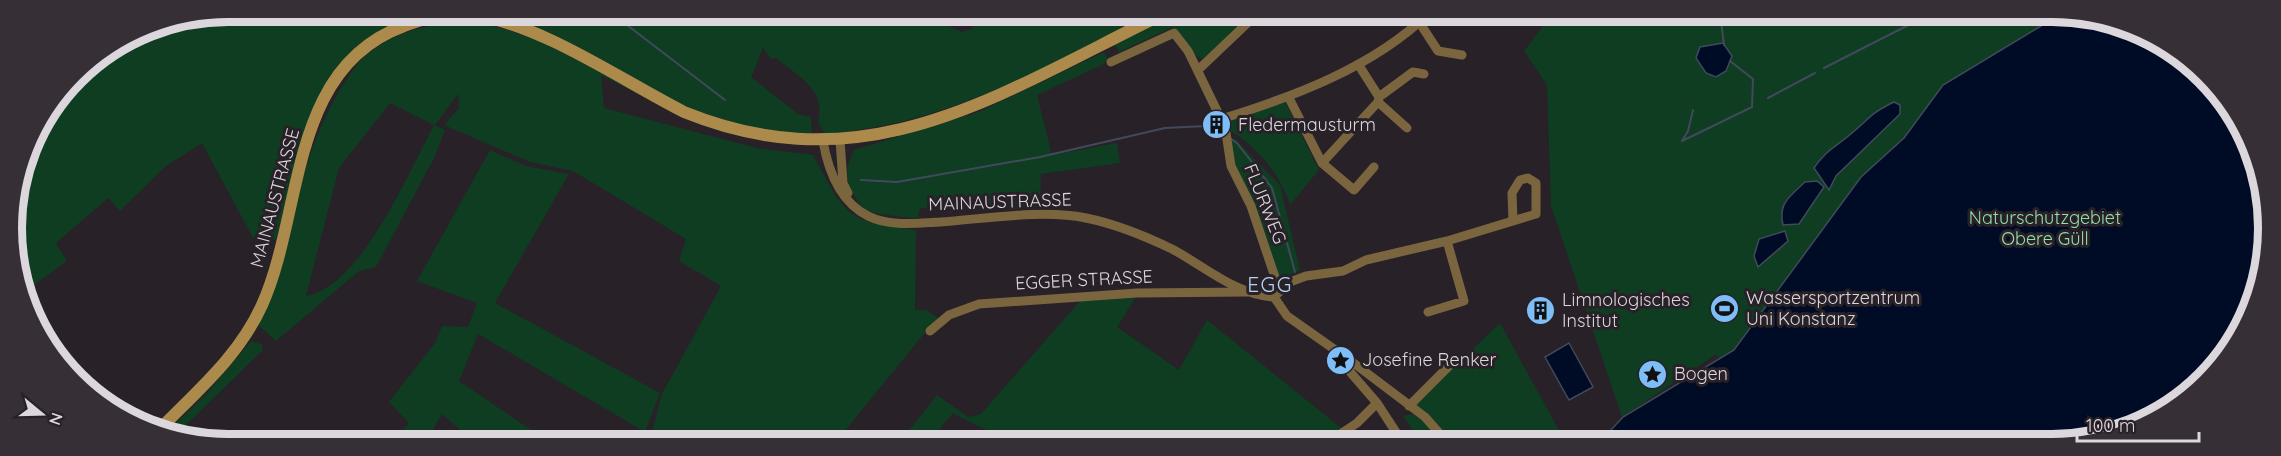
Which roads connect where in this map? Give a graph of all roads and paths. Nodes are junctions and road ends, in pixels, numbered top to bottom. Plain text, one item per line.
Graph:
1 (415, 22) edge
2 (503, 22) edge
3 (1146, 22) edge
4 (1249, 22) edge
5 (1413, 22) edge
6 (1421, 22) edge
7 (1462, 55) dead end
8 (1111, 62) dead end
9 (1358, 64) junction
10 (1198, 70) junction
11 (1424, 74) dead end
12 (1289, 98) junction
13 (1379, 99) junction
14 (1221, 119) junction
15 (1407, 128) dead end
16 (840, 140) junction
17 (823, 141) junction
18 (1322, 163) junction
19 (1374, 166) dead end
20 (853, 203) junction
21 (1513, 221) junction
22 (1447, 241) junction
23 (1248, 292) junction
24 (1277, 293) junction
25 (1428, 312) dead end
26 (930, 331) dead end
27 (1341, 354) junction
28 (1456, 359) dead end
29 (1377, 403) junction
30 (1409, 406) junction
31 (165, 424) edge
32 (1342, 433) edge
33 (1397, 433) edge
34 (1439, 433) edge

1 - 31 main road, MAINAUSTRASSE
2 - 17 main road, MAINAUSTRASSE
3 - 16 main road
4 - 10 street
5 - 9 street
6 - 7 street
8 - 10 street, FLURWEG
9 - 12 street
9 - 13 street
10 - 14 street, FLURWEG
11 - 13 street
12 - 14 street
12 - 18 street
13 - 15 street
13 - 18 street
14 - 24 street, FLURWEG
16 - 17 main road
16 - 20 street
17 - 20 street, MAINAUSTRASSE
18 - 19 street
20 - 23 street, MAINAUSTRASSE
21 - 21 street
21 - 22 street
22 - 24 street
22 - 25 street
23 - 24 street, MAINAUSTRASSE
23 - 26 street, EGGER STRASSE
24 - 27 street, FLURWEG
27 - 29 street
27 - 30 street, FLURWEG
28 - 30 street
29 - 32 street
29 - 33 street
30 - 34 street, FLURWEG

